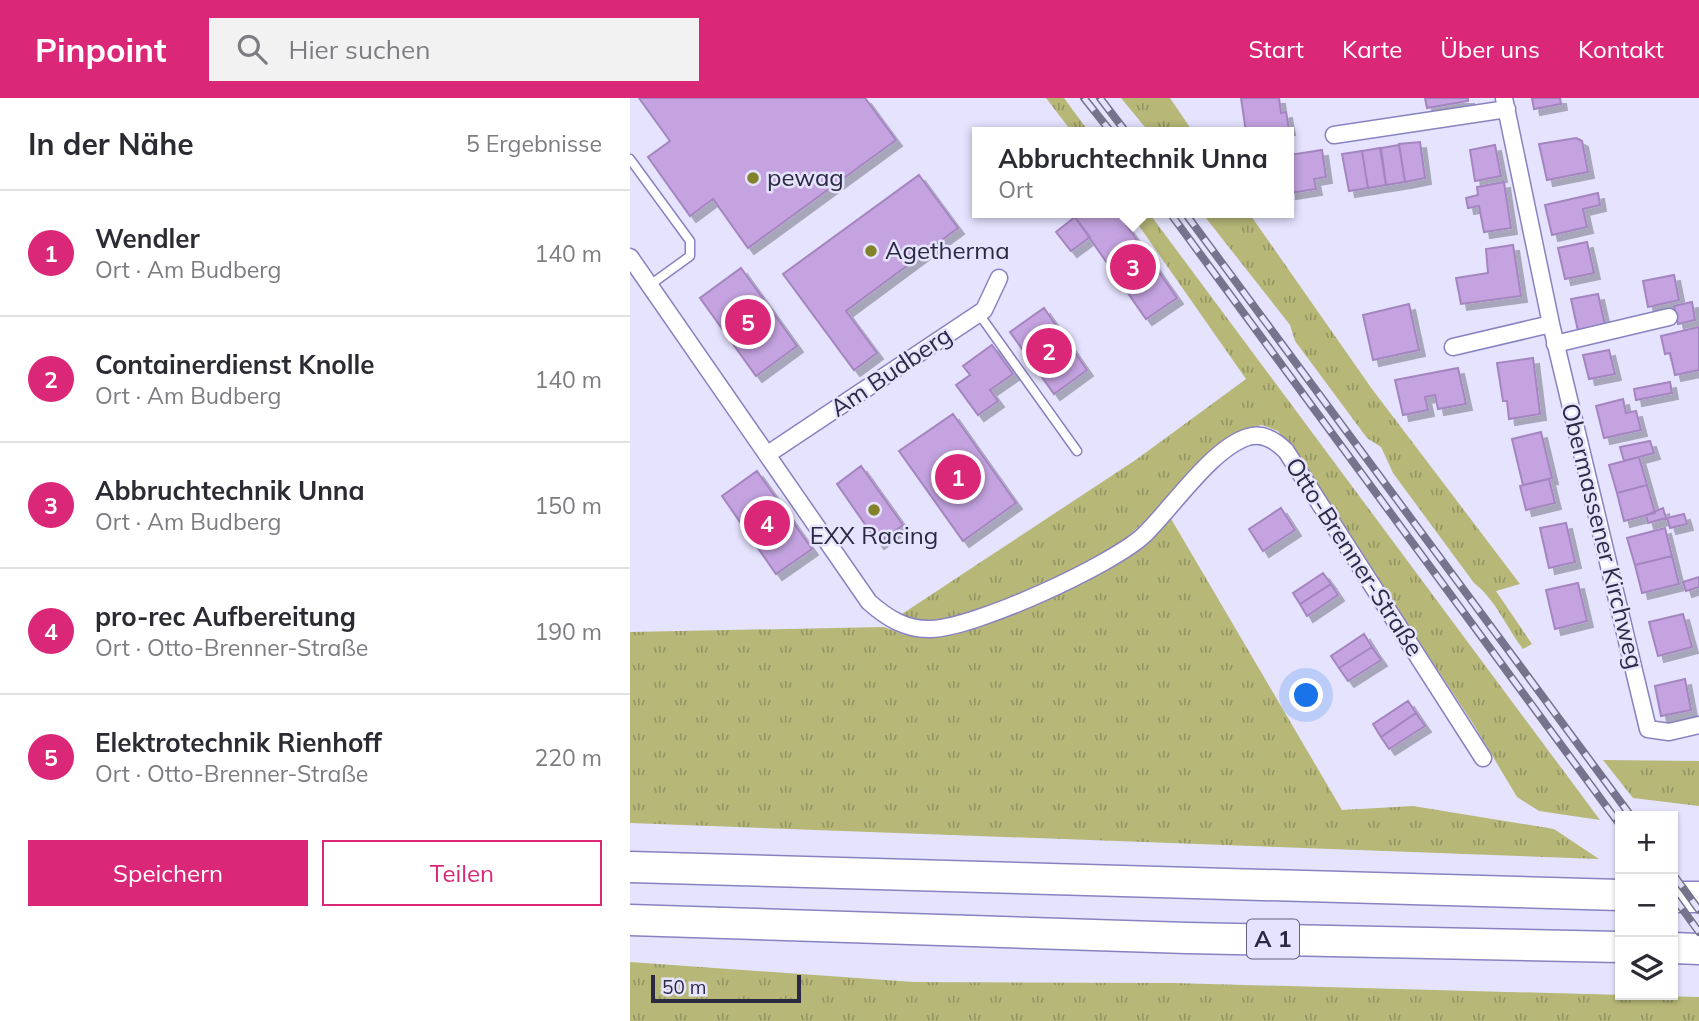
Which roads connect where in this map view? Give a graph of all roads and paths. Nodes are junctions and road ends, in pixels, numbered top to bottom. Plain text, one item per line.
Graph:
1 (1506, 103) edge
2 (1334, 135) dead end
3 (630, 159) edge
4 (630, 257) edge
5 (999, 278) dead end
6 (650, 285) junction
7 (979, 314) junction
8 (1669, 317) dead end
9 (1551, 324) junction
10 (1555, 344) junction
11 (1452, 346) dead end
12 (1077, 451) dead end
13 (768, 454) junction
14 (1699, 725) edge
15 (1483, 758) dead end
16 (630, 867) edge
17 (1615, 895) edge
18 (1678, 897) edge
19 (1699, 897) edge
20 (630, 920) edge
21 (1615, 947) edge
22 (1678, 948) edge
23 (1699, 949) edge

1 - 2 street, Obermassener Kirchweg
1 - 9 street, Obermassener Kirchweg
3 - 6 lane
4 - 6 street, Otto-Brenner-Straße
5 - 7 street, Am Budberg
6 - 13 street, Otto-Brenner-Straße
7 - 12 lane
7 - 13 street, Am Budberg
8 - 10 street
9 - 10 street, Obermassener Kirchweg
9 - 11 street
10 - 14 street, Obermassener Kirchweg
13 - 15 street, Otto-Brenner-Straße
16 - 17 highway, A 1
18 - 19 highway
20 - 21 highway, A 1
22 - 23 highway

